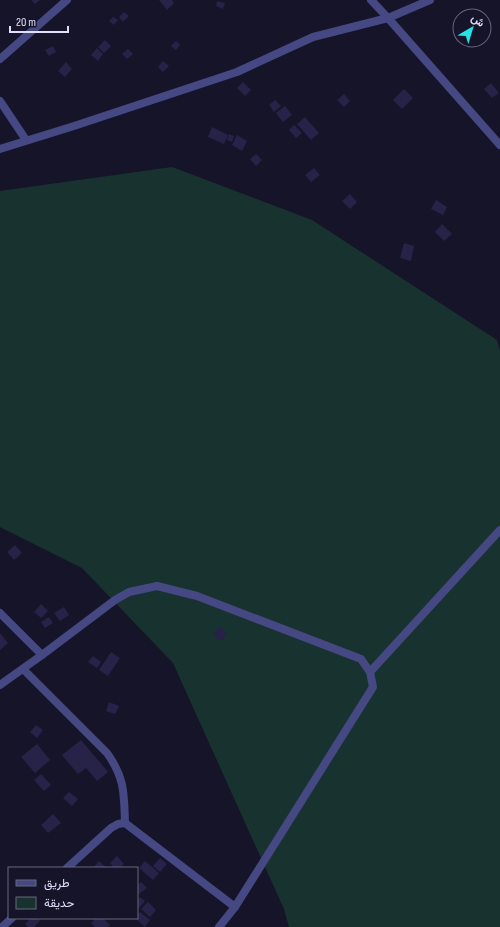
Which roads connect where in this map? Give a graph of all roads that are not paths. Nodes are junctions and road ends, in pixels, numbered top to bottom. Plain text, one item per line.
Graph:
1 (67, 0) edge
2 (371, 0) edge
3 (430, 0) edge
4 (388, 18) junction
5 (0, 59) edge
6 (0, 101) edge
7 (26, 140) junction
8 (500, 145) edge
9 (0, 149) edge
10 (500, 530) edge
11 (0, 613) edge
12 (42, 655) junction
13 (23, 669) junction
14 (370, 672) junction
15 (0, 685) edge
16 (125, 823) junction
17 (68, 867) edge
18 (235, 907) junction
19 (11, 919) edge
20 (2, 927) edge
21 (219, 927) edge

1 - 5 street
2 - 4 street
3 - 4 street
4 - 7 street
4 - 8 street
6 - 7 street
7 - 9 street
10 - 14 street
11 - 12 street
12 - 13 street
12 - 14 street
13 - 15 street
13 - 16 street
14 - 18 street
16 - 17 street
16 - 18 street
18 - 21 street
19 - 20 street

